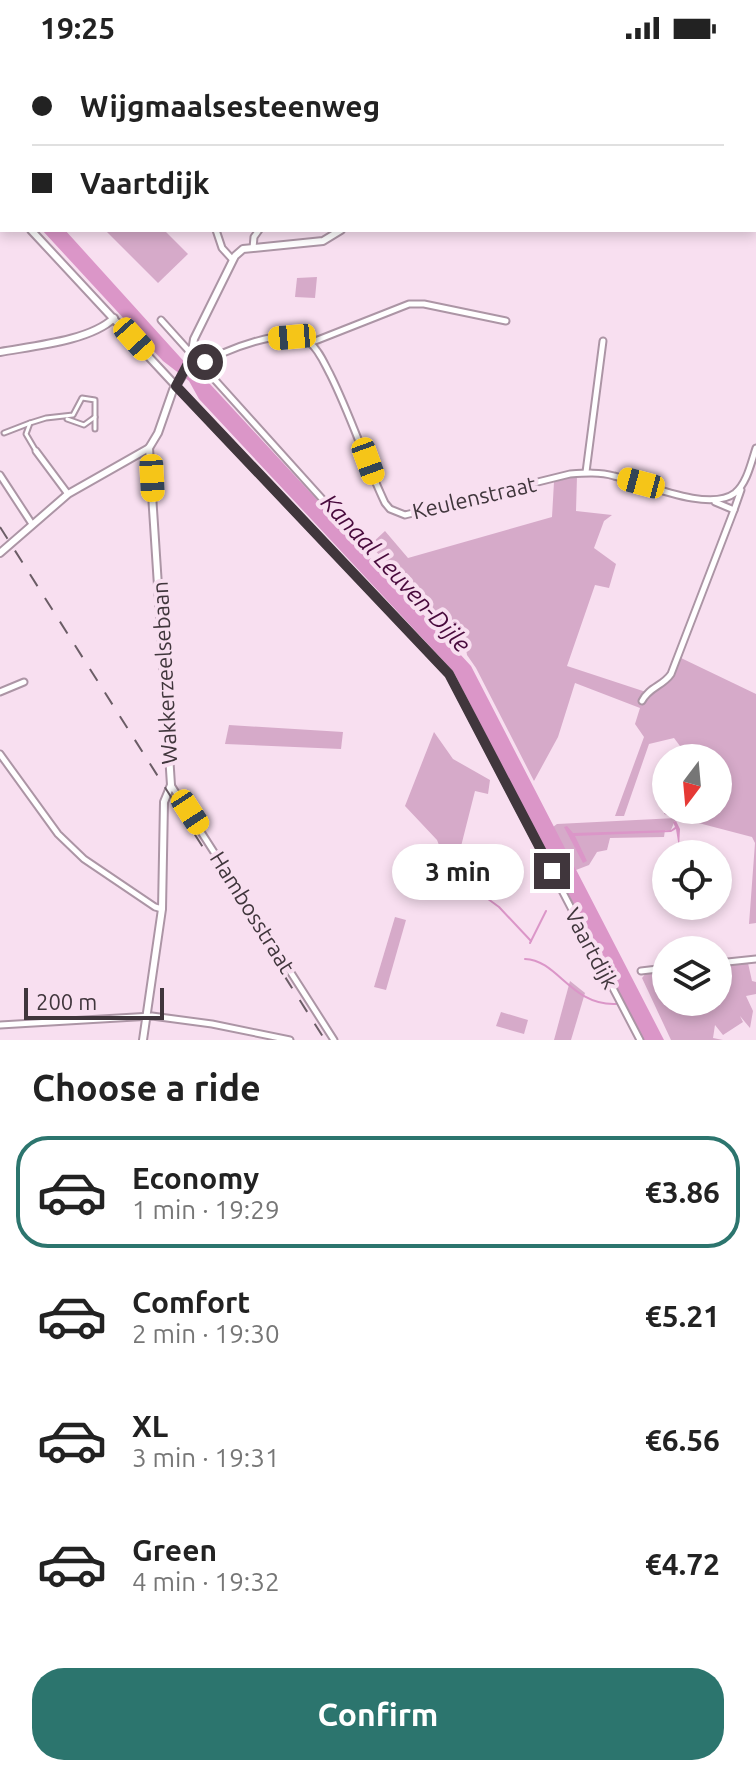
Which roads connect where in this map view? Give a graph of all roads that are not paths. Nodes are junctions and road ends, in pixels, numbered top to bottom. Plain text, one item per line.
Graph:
1 (33, 232) edge
2 (217, 232) edge
3 (258, 232) edge
4 (338, 232) edge
5 (253, 248) junction
6 (232, 259) junction
7 (114, 318) junction
8 (161, 320) dead end
9 (506, 321) dead end
10 (603, 341) dead end
11 (310, 343) junction
12 (0, 352) edge
13 (191, 360) junction
14 (200, 365) junction
15 (178, 382) junction
16 (95, 417) junction
17 (63, 418) junction
18 (30, 423) junction
19 (95, 429) dead end
20 (4, 433) dead end
21 (149, 448) junction
22 (756, 448) edge
23 (36, 451) joint
24 (586, 472) junction
25 (0, 475) edge
26 (742, 485) junction
27 (68, 494) junction
28 (713, 501) junction
29 (734, 510) junction
30 (343, 522) dead end
31 (32, 524) junction
32 (0, 553) edge
33 (24, 682) dead end
34 (0, 692) edge
35 (642, 701) dead end
36 (0, 754) edge
37 (171, 785) junction
38 (162, 909) junction
39 (756, 959) edge
40 (732, 962) edge
41 (652, 970) edge
42 (641, 971) dead end
43 (146, 1017) junction
44 (0, 1025) edge
45 (143, 1040) edge
46 (290, 1040) edge
47 (334, 1040) edge
48 (640, 1040) edge

1 - 7 street, Vaartdijk
2 - 6 street
3 - 5 street
4 - 5 street
5 - 6 street
6 - 13 street
7 - 12 street
7 - 15 street, Vaartdijk
8 - 13 street
9 - 11 street
10 - 24 street
11 - 14 street
11 - 24 street, Keulenstraat
13 - 14 street
13 - 15 street
14 - 30 street
15 - 21 street
15 - 48 street, Vaartdijk
16 - 17 street
16 - 17 street
16 - 19 street
17 - 18 street
18 - 20 street
18 - 23 street
21 - 27 street
21 - 37 street, Wakkerzeelsebaan
22 - 26 street
23 - 27 street
24 - 28 street, Keulenstraat
25 - 31 street
26 - 28 street
26 - 29 street
27 - 31 street
28 - 29 street, Keulenstraat
29 - 35 street
31 - 32 street
33 - 34 street
36 - 38 street
37 - 38 street, Wakkerzeelsebaan
37 - 47 street, Hambosstraat
38 - 43 street, Wakkerzeelsebaan
39 - 40 street
41 - 42 street
43 - 44 street
43 - 45 street, Wakkerzeelsebaan
43 - 46 street

